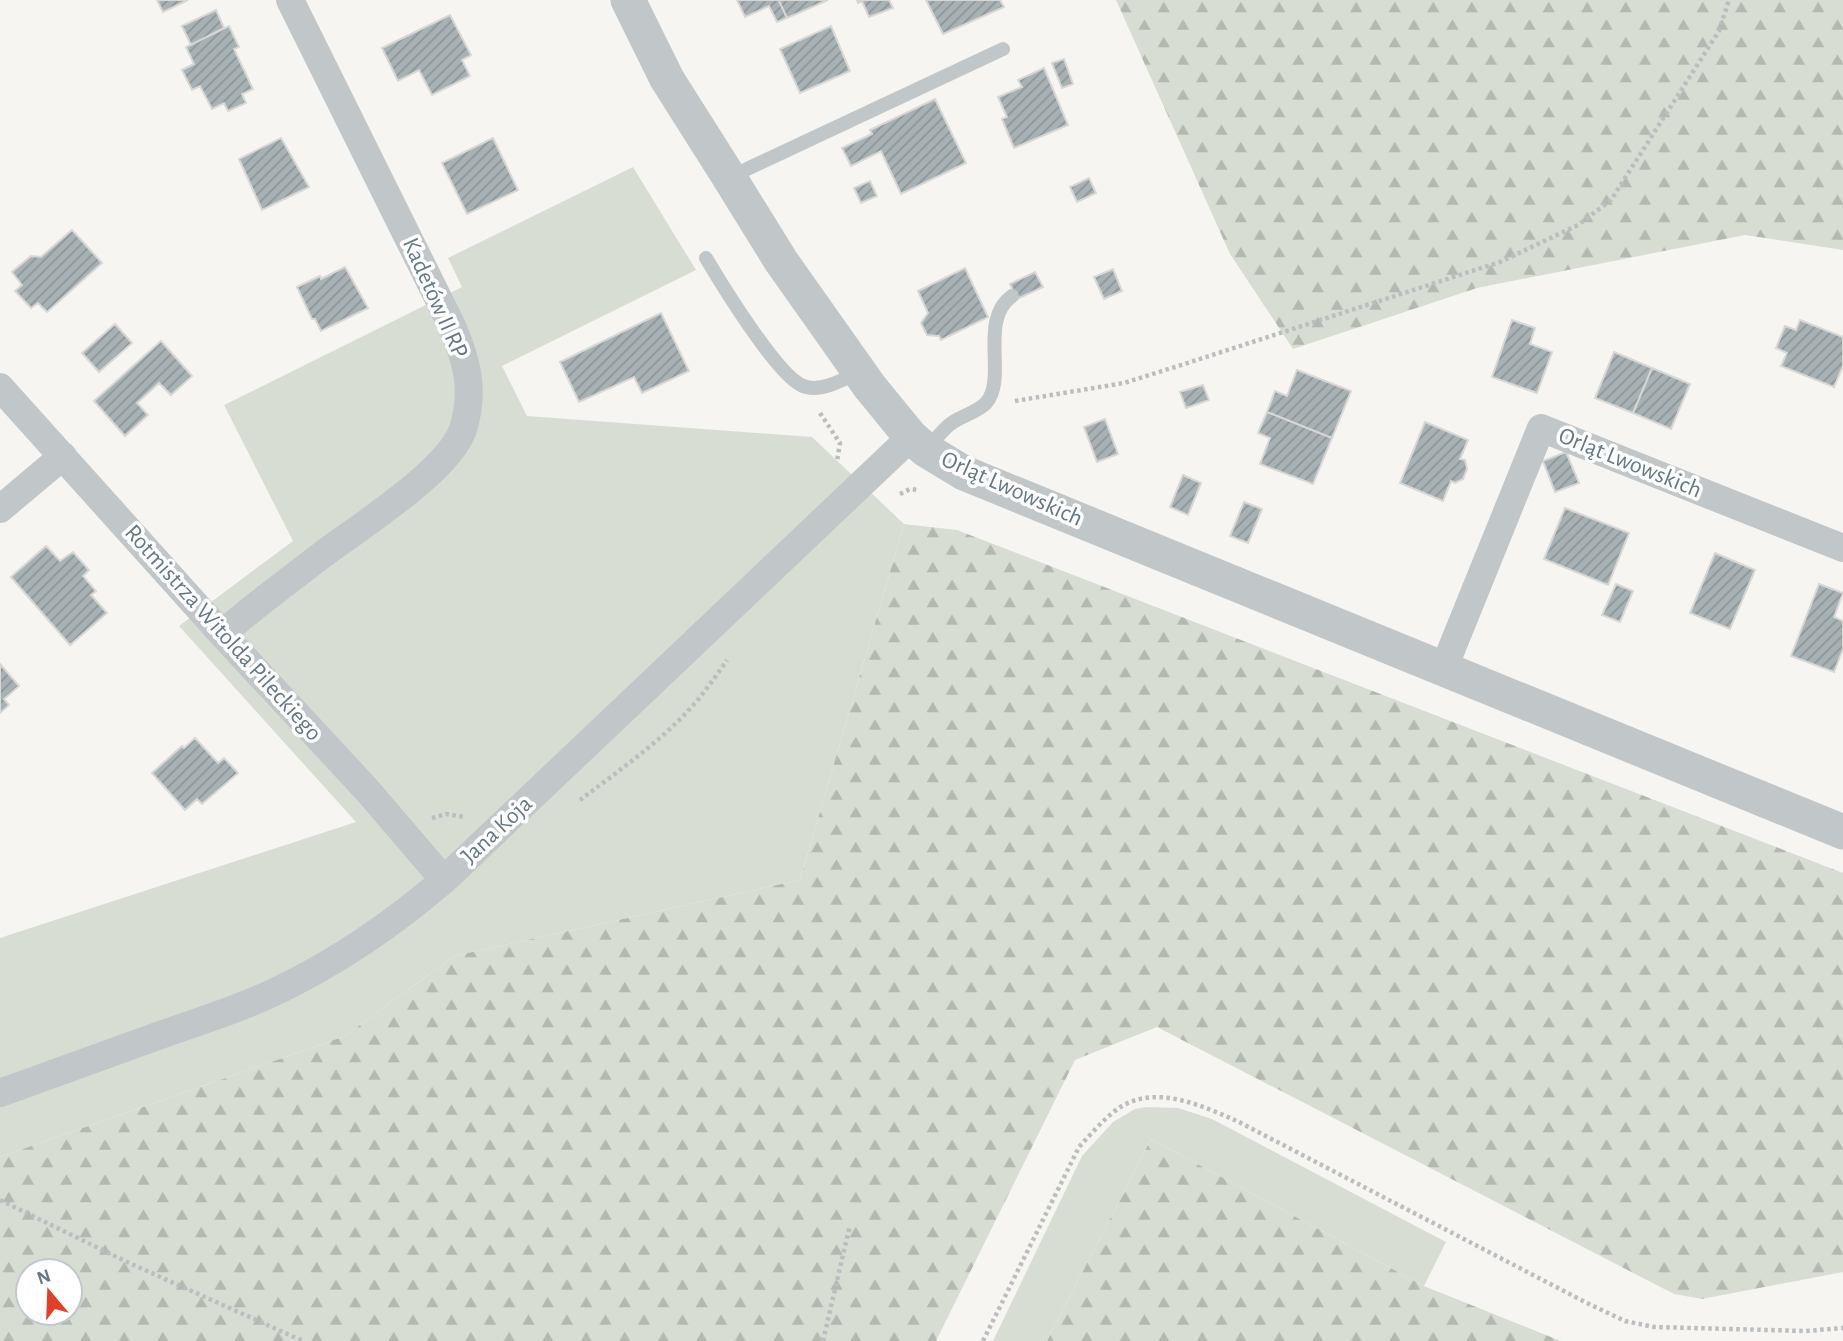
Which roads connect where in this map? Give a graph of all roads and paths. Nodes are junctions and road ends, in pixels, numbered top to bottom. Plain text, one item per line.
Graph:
1 (290, 0) edge
2 (628, 0) edge
3 (1729, 0) edge
4 (1003, 49) dead end
5 (729, 177) junction
6 (706, 258) dead end
7 (1012, 296) dead end
8 (859, 372) junction
9 (0, 387) edge
10 (803, 387) junction
11 (986, 403) junction
12 (918, 444) junction
13 (63, 456) junction
14 (836, 465) dead end
15 (0, 509) edge
16 (1843, 548) edge
17 (222, 634) junction
18 (1443, 670) junction
19 (1843, 832) edge
20 (444, 880) junction
21 (0, 1093) edge
22 (0, 1200) edge
23 (850, 1225) dead end
24 (1843, 1328) edge
25 (303, 1341) edge
26 (823, 1341) edge
27 (983, 1341) edge

1 - 17 street, Kadetów II RP
2 - 5 street, Orląt Lwowskich
3 - 11 path
4 - 5 lane
5 - 8 street, Orląt Lwowskich
6 - 10 lane
7 - 11 lane
8 - 10 lane
8 - 12 street, Orląt Lwowskich
9 - 13 street, Rotmistrza Witolda Pileckiego
10 - 14 path
11 - 12 lane
12 - 18 street, Orląt Lwowskich
12 - 20 street, Jana Koja
13 - 15 street
13 - 17 street, Rotmistrza Witolda Pileckiego
16 - 18 street, Orląt Lwowskich
17 - 20 street, Rotmistrza Witolda Pileckiego
18 - 19 street, Orląt Lwowskich
20 - 21 street, Jana Koja
22 - 25 path
23 - 26 path
24 - 27 path

